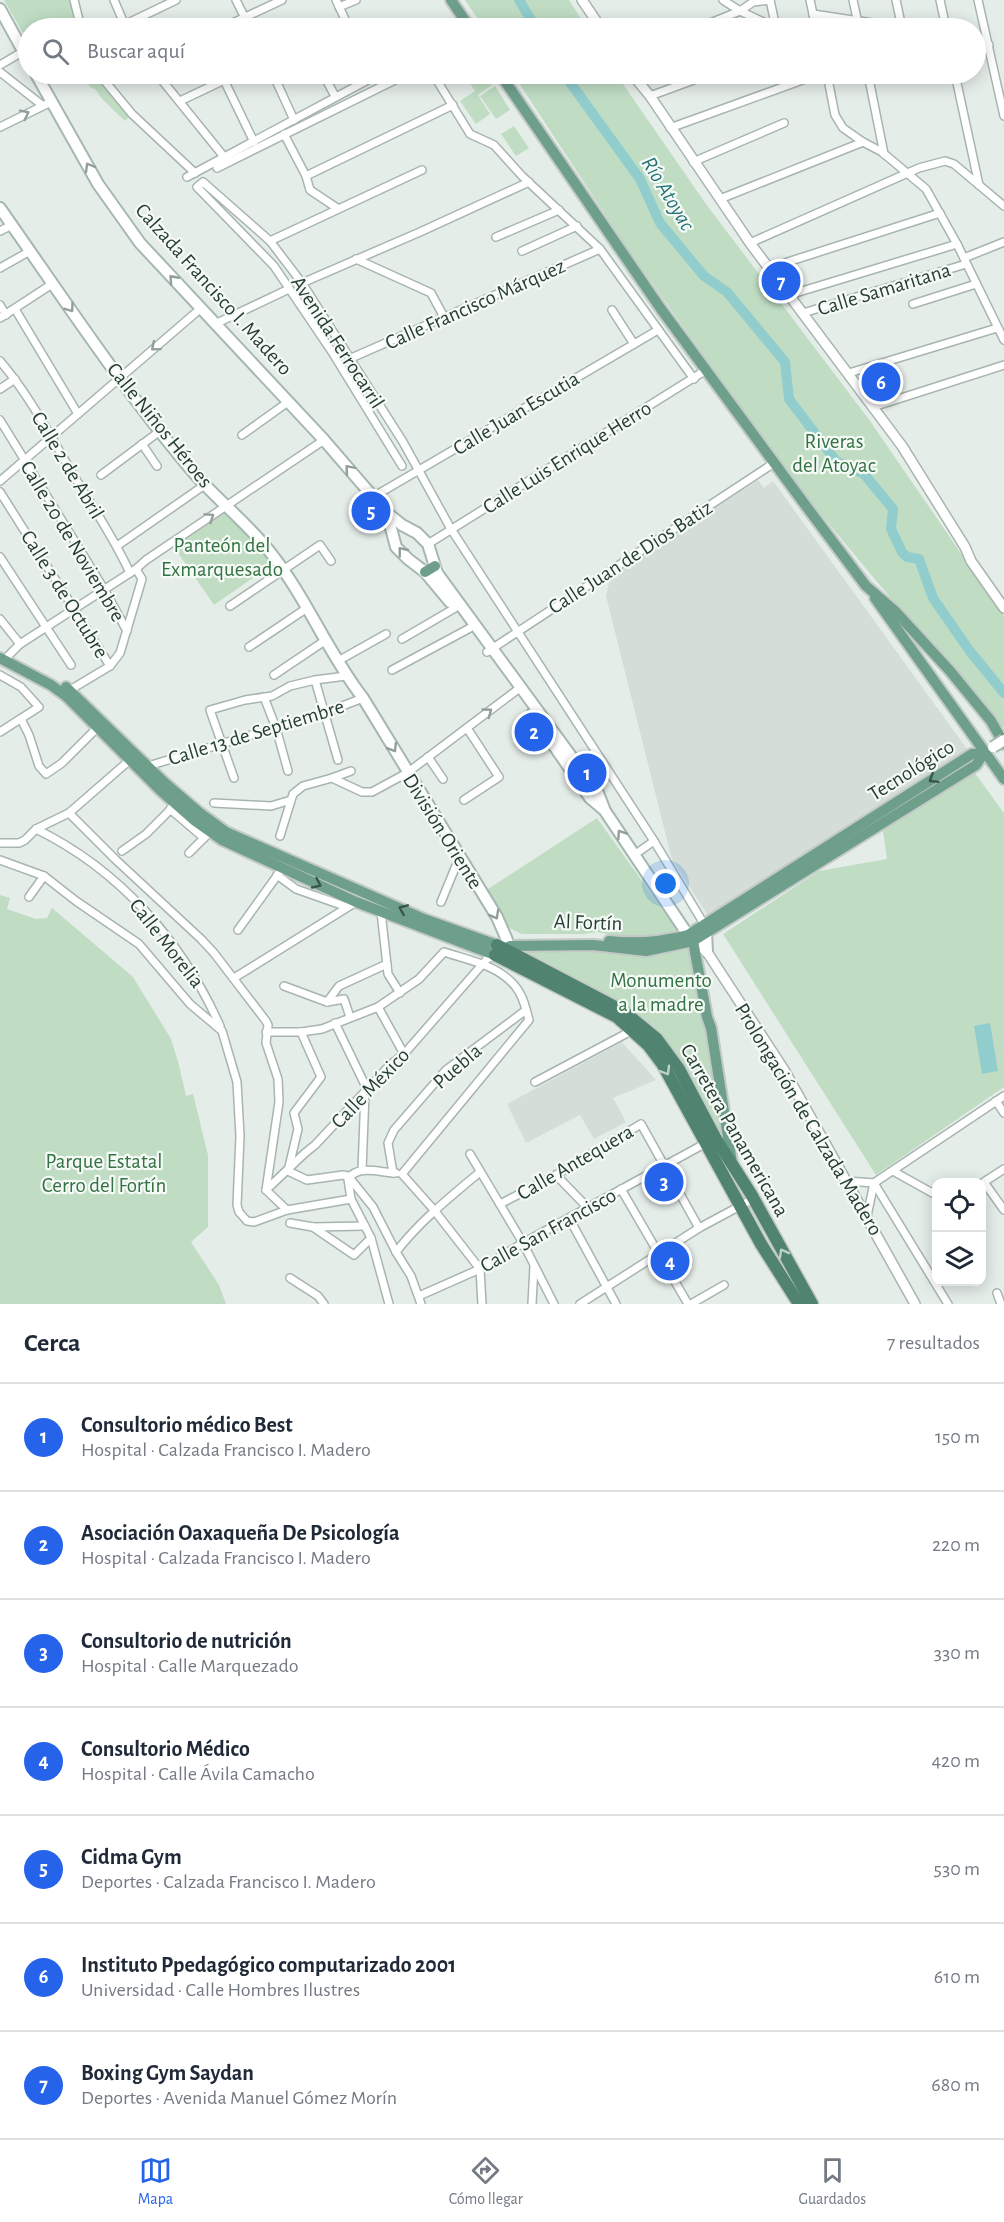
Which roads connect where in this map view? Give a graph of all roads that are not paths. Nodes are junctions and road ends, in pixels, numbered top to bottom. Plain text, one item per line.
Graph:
1 (74, 0) edge
2 (114, 0) edge
3 (176, 0) edge
4 (236, 0) edge
5 (282, 0) edge
6 (357, 0) edge
7 (451, 0) edge
8 (582, 0) edge
9 (770, 0) edge
10 (810, 0) edge
11 (853, 0) edge
12 (896, 0) edge
13 (940, 0) edge
14 (978, 0) edge
15 (726, 1) edge
16 (337, 3) edge
17 (0, 9) edge
18 (740, 11) junction
19 (813, 15) junction
20 (78, 18) edge
21 (121, 18) edge
22 (142, 18) edge
23 (244, 18) joint
24 (344, 18) edge
25 (461, 18) edge
26 (594, 18) edge
27 (723, 18) edge
28 (755, 18) edge
29 (774, 18) edge
30 (814, 18) edge
31 (839, 18) edge
32 (857, 18) edge
33 (900, 18) edge
34 (944, 18) edge
35 (982, 18) edge
36 (986, 33) edge
37 (18, 41) edge
38 (986, 45) edge
39 (989, 45) junction
40 (18, 58) edge
41 (0, 65) edge
42 (0, 72) edge
43 (18, 84) edge
44 (18, 84) edge
45 (40, 84) edge
46 (107, 84) edge
47 (166, 84) edge
48 (216, 84) edge
49 (226, 84) edge
50 (278, 84) edge
51 (328, 84) edge
52 (357, 84) edge
53 (386, 84) edge
54 (439, 84) edge
55 (507, 84) edge
56 (640, 84) edge
57 (683, 84) edge
58 (791, 84) edge
59 (829, 84) edge
60 (870, 84) edge
61 (957, 84) edge
62 (335, 96) junction
63 (650, 96) junction
64 (180, 101) junction
65 (47, 103) junction
66 (453, 105) junction
67 (1004, 116) edge
68 (294, 120) junction
69 (784, 123) dead end
70 (0, 127) edge
71 (670, 128) junction
72 (284, 134) junction
73 (254, 142) junction
74 (863, 142) junction
75 (884, 154) junction
76 (225, 158) junction
77 (693, 162) junction
78 (217, 168) dead end
79 (422, 170) dead end
80 (195, 173) junction
81 (907, 174) junction
82 (306, 176) junction
83 (187, 177) dead end
84 (529, 182) junction
85 (979, 185) junction
86 (720, 199) junction
87 (1004, 206) edge
88 (0, 208) edge
89 (337, 208) junction
90 (559, 210) junction
91 (940, 213) junction
92 (12, 225) junction
93 (577, 226) junction
94 (0, 231) edge
95 (496, 237) dead end
96 (270, 241) junction
97 (1004, 242) edge
98 (750, 243) junction
99 (957, 244) junction
100 (600, 249) junction
101 (30, 251) junction
102 (522, 251) dead end
103 (356, 259) junction
104 (965, 261) junction
105 (0, 268) edge
106 (769, 268) junction
107 (302, 283) junction
108 (52, 284) junction
109 (976, 284) junction
110 (289, 289) junction
111 (789, 295) junction
112 (913, 304) dead end
113 (0, 305) edge
114 (15, 309) junction
115 (200, 309) junction
116 (612, 310) dead end
117 (803, 313) junction
118 (3, 317) edge
119 (444, 317) junction
120 (215, 324) junction
121 (997, 328) junction
122 (658, 330) junction
123 (1004, 340) edge
124 (634, 344) junction
125 (349, 359) junction
126 (0, 361) edge
127 (1004, 365) edge
128 (706, 370) junction
129 (849, 373) junction
130 (119, 377) junction
131 (15, 379) junction
132 (694, 379) junction
133 (0, 389) edge
134 (288, 402) junction
135 (873, 407) junction
136 (78, 414) junction
137 (0, 420) edge
138 (160, 431) junction
139 (242, 435) dead end
140 (52, 437) junction
141 (324, 440) junction
142 (142, 444) junction
143 (24, 460) junction
144 (774, 463) junction
145 (158, 466) dead end
146 (402, 466) dead end
147 (418, 471) junction
148 (101, 475) dead end
149 (0, 481) edge
150 (206, 484) junction
151 (0, 492) edge
152 (373, 497) junction
153 (227, 505) junction
154 (387, 513) junction
155 (451, 529) junction
156 (428, 544) junction
157 (117, 546) junction
158 (965, 547) junction
159 (0, 557) edge
160 (331, 561) dead end
161 (283, 569) junction
162 (430, 569) junction
163 (133, 571) junction
164 (866, 586) junction
165 (104, 589) junction
166 (1004, 597) edge
167 (230, 606) dead end
168 (74, 608) junction
169 (307, 608) junction
170 (455, 608) junction
171 (1004, 608) edge
172 (0, 619) edge
173 (46, 627) junction
174 (470, 628) junction
175 (127, 631) junction
176 (517, 632) junction
177 (386, 634) dead end
178 (402, 639) dead end
179 (326, 640) junction
180 (20, 644) junction
181 (249, 647) dead end
182 (490, 650) junction
183 (3, 654) edge
184 (338, 661) junction
185 (71, 665) dead end
186 (110, 666) junction
187 (392, 670) dead end
188 (0, 675) edge
189 (274, 675) dead end
190 (346, 676) junction
191 (315, 680) junction
192 (519, 689) junction
193 (70, 690) junction
194 (264, 697) junction
195 (363, 698) junction
196 (324, 713) junction
197 (21, 719) junction
198 (97, 728) junction
199 (276, 728) junction
200 (467, 728) junction
201 (1, 730) edge
202 (223, 744) junction
203 (996, 746) edge
204 (428, 757) junction
205 (131, 759) junction
206 (338, 760) dead end
207 (148, 766) junction
208 (288, 771) dead end
209 (351, 771) dead end
210 (407, 772) junction
211 (234, 778) dead end
212 (332, 778) junction
213 (443, 779) dead end
214 (1004, 779) edge
215 (291, 800) junction
216 (464, 800) dead end
217 (214, 803) dead end
218 (173, 806) junction
219 (69, 813) junction
220 (36, 829) junction
221 (207, 835) junction
222 (280, 836) dead end
223 (654, 841) junction
224 (0, 843) edge
225 (122, 851) dead end
226 (189, 853) dead end
227 (634, 855) junction
228 (460, 856) junction
229 (0, 860) edge
230 (280, 872) junction
231 (44, 876) junction
232 (29, 897) dead end
233 (441, 902) dead end
234 (351, 905) junction
235 (381, 912) junction
236 (705, 929) junction
237 (238, 930) dead end
238 (691, 938) junction
239 (498, 951) junction
240 (707, 952) junction
241 (387, 964) junction
242 (518, 966) junction
243 (234, 978) junction
244 (284, 986) dead end
245 (400, 993) junction
246 (327, 1002) junction
247 (378, 1007) junction
248 (526, 1010) junction
249 (350, 1017) junction
250 (334, 1023) junction
251 (633, 1030) junction
252 (222, 1031) junction
253 (266, 1032) junction
254 (301, 1032) junction
255 (404, 1054) junction
256 (535, 1082) dead end
257 (366, 1091) junction
258 (1004, 1096) edge
259 (996, 1101) junction
260 (1004, 1113) edge
261 (706, 1143) junction
262 (470, 1154) dead end
263 (664, 1165) junction
264 (732, 1165) junction
265 (1004, 1169) edge
266 (362, 1170) junction
267 (288, 1171) junction
268 (893, 1171) junction
269 (480, 1172) junction
270 (393, 1173) junction
271 (402, 1174) junction
272 (556, 1175) junction
273 (348, 1176) junction
274 (848, 1181) junction
275 (986, 1181) edge
276 (874, 1183) junction
277 (986, 1187) edge
278 (621, 1189) junction
279 (266, 1190) junction
280 (932, 1193) edge
281 (753, 1198) junction
282 (351, 1199) junction
283 (500, 1204) junction
284 (740, 1206) junction
285 (588, 1208) junction
286 (286, 1210) junction
287 (434, 1210) junction
288 (1004, 1210) edge
289 (867, 1216) junction
290 (569, 1218) junction
291 (290, 1223) dead end
292 (365, 1226) junction
293 (313, 1227) junction
294 (699, 1228) junction
295 (371, 1238) junction
296 (523, 1243) junction
297 (396, 1252) junction
298 (658, 1254) junction
299 (534, 1266) junction
300 (480, 1269) junction
301 (290, 1278) dead end
302 (724, 1285) dead end
303 (607, 1288) junction
304 (997, 1293) dead end
305 (420, 1300) edge
306 (797, 1303) edge
307 (324, 1304) edge
308 (389, 1304) edge
309 (482, 1304) edge
310 (532, 1304) edge
311 (554, 1304) edge
312 (580, 1304) edge
313 (616, 1304) edge
314 (690, 1304) edge
315 (812, 1304) edge
316 (915, 1304) edge
317 (948, 1304) edge
318 (1001, 1304) edge

1 - 20 street
2 - 21 street
3 - 22 street
4 - 23 street
5 - 23 street
6 - 16 street
7 - 25 main road
8 - 26 street
9 - 18 street
9 - 29 street
10 - 19 street
11 - 32 street
12 - 33 street
13 - 34 street
14 - 35 street
15 - 18 street
16 - 24 street
17 - 37 main road
18 - 27 street
18 - 28 street
19 - 30 street
19 - 31 street
36 - 39 street
38 - 39 street
39 - 67 street
40 - 41 street
42 - 43 street
44 - 65 street
45 - 65 main road, Calzada Francisco I. Madero
46 - 80 street
47 - 64 street
48 - 64 street
49 - 73 street
50 - 68 street
51 - 62 street
52 - 62 street
53 - 72 street
54 - 66 street
55 - 128 main road
56 - 63 street
57 - 63 street
58 - 71 street
59 - 74 street
60 - 75 street
61 - 85 street
62 - 68 street
63 - 71 street
64 - 76 street
70 -> 65 street
115 -> 65 main road, Calzada Francisco I. Madero
66 - 82 street
66 - 84 street
68 - 73 street
69 - 77 street
71 - 77 street
72 - 78 street
72 - 82 street
73 - 76 street
74 - 75 street
74 - 86 street
75 - 81 street
76 - 80 street
77 - 86 street
79 - 89 street
80 - 83 street
81 - 85 street
81 - 91 street
81 - 98 street
82 - 89 street
84 - 90 street
84 - 103 street
85 - 87 street
86 - 98 street
88 - 92 main road, Calle Niños Héroes
89 - 96 street
90 - 93 street
90 - 95 street
91 - 99 street
91 - 106 street
92 - 94 street
92 - 101 main road, Calle Niños Héroes
93 - 100 street
93 - 102 street
96 - 107 street, Avenida Ferrocarril
96 - 110 street, Avenida Ferrocarril
97 - 104 street, Calle Samaritana
98 - 106 street
99 - 104 street
99 - 111 street
100 - 119 street, Calle Francisco Márquez
100 - 122 street
101 - 105 street
101 - 108 main road, Calle Niños Héroes
103 - 107 street
103 - 119 street
104 - 109 street
104 - 117 street, Calle Samaritana
106 - 111 street
107 - 125 street, Avenida Ferrocarril
108 - 114 street
108 -> 130 main road, Calle Niños Héroes
109 - 112 street
109 - 121 street
110 - 120 street
110 - 146 street
111 - 117 street
113 - 118 street
114 - 118 street
114 - 136 street
115 - 120 main road, Calzada Francisco I. Madero
115 -> 130 street
116 - 124 street
117 - 129 street
119 - 125 street, Calle Francisco Márquez
120 - 134 main road, Calzada Francisco I. Madero
121 - 123 street
121 - 129 street
122 - 124 street, Calle Juan Escutia
122 - 132 street
124 - 147 street, Calle Juan Escutia
125 - 147 street, Avenida Ferrocarril
126 - 131 street, Calle 2 de Abril
127 - 135 street
128 - 132 street, Calle Luis Enrique Herro
128 - 144 main road
129 - 135 street
130 - 136 street
130 - 138 main road, Calle Niños Héroes
131 - 133 street
131 - 140 street, Calle 2 de Abril
132 - 155 street, Calle Luis Enrique Herro
134 - 139 street
134 - 141 main road, Calzada Francisco I. Madero
135 - 158 street
136 - 140 street
137 - 143 street, Calle 20 de Noviembre
138 - 142 street
138 - 150 main road, Calle Niños Héroes
140 - 143 street
140 - 157 street, Calle 2 de Abril
152 -> 141 main road, Calzada Francisco I. Madero
141 - 153 street
142 - 145 street
142 - 148 street
143 - 149 street
143 - 165 street, Calle 20 de Noviembre
144 - 164 main road
144 - 176 street, Calle Juan de Dios Batiz
147 - 152 street, Calle Juan Escutia
147 - 155 street, Avenida Ferrocarril
150 - 153 main road, Calle Niños Héroes
150 - 157 street
151 - 168 street, Calle 3 de Octubre
152 - 154 main road, Calzada Francisco I. Madero
153 - 161 main road, Calle Niños Héroes
163 -> 153 street
154 - 156 main road, Calzada Francisco I. Madero
162 -> 154 main road, Calzada Francisco I. Madero
155 - 156 street, Calle Luis Enrique Herro
155 - 176 street, Avenida Ferrocarril
156 - 162 main road, Calzada Francisco I. Madero
157 - 163 street, Calle 2 de Abril
158 - 166 street
158 - 171 street
159 - 173 street
160 - 161 street
161 - 167 street
161 - 169 main road, Calle Niños Héroes
162 - 170 main road, Calzada Francisco I. Madero
162 - 182 main road, Calzada Francisco I. Madero
163 - 165 street
163 - 175 street
164 - 203 main road
164 - 203 main road
165 - 168 street
165 - 175 street, Calle 20 de Noviembre
168 - 173 street
168 - 186 street, Calle 3 de Octubre
169 - 179 main road, Calle Niños Héroes
169 - 181 street
170 - 174 main road, Calzada Francisco I. Madero
170 - 178 street
172 - 180 street
173 - 180 street
173 - 185 street
174 - 182 main road, Calzada Francisco I. Madero
174 - 187 street
175 - 186 street
176 - 182 street, Calle Juan de Dios Batiz
176 - 223 street, Avenida Ferrocarril
177 - 184 street
179 - 184 main road, Calle Niños Héroes
179 - 189 street
180 - 183 street
182 - 192 main road, Calzada Francisco I. Madero
183 - 193 main road
183 - 198 main road
184 - 190 main road, Calle Niños Héroes
186 - 193 street
188 - 197 street
190 - 191 street
190 - 195 main road, Calle Niños Héroes
191 - 194 street
191 - 196 street
200 -> 192 street
227 -> 192 main road, Calzada Francisco I. Madero
193 - 207 main road
194 - 199 street
194 - 202 street
195 - 196 street, Calle 13 de Septiembre
195 -> 210 main road, División Oriente
196 - 199 street, Calle 13 de Septiembre
196 - 206 street
197 - 198 street
197 - 201 street
198 - 205 main road
199 - 202 street, Calle 13 de Septiembre
199 - 208 street
200 - 204 street
200 - 216 street
202 - 207 street, Calle 13 de Septiembre
202 - 211 street
203 - 214 main road
203 - 236 main road, Tecnológico
204 - 210 street
204 - 213 street
205 - 218 main road
205 - 219 street
239 -> 207 main road
209 - 212 street
210 - 212 street
210 - 228 main road, División Oriente
212 - 215 street
215 - 217 street
215 - 222 street
218 - 221 main road
218 - 225 street
219 - 220 street
219 - 243 street
220 - 224 street
220 - 252 street, Calle Morelia
221 - 226 street
221 - 230 main road
223 - 227 street
223 - 236 street, Avenida Ferrocarril
227 - 238 main road, Calzada Francisco I. Madero
228 - 233 street
228 -> 239 main road, División Oriente
229 - 231 street
230 - 234 main road
230 - 237 street
231 - 232 street
231 - 252 street
234 - 235 main road
234 - 243 street
235 - 239 main road
235 - 241 street
236 - 238 main road, Tecnológico
236 - 240 main road
238 - 239 main road, Al Fortín
238 - 240 street, Prolongación de Calzada Madero
238 - 264 main road, Calzada Francisco I. Madero
239 - 242 highway, Carretera Panamericana
239 - 242 street, División Oriente
239 - 245 street
239 - 248 street
239 - 255 street, Calle México
239 - 264 highway, Carretera Panamericana
240 - 274 street, Prolongación de Calzada Madero
241 - 245 street
241 - 246 street
242 - 251 highway, Carretera Panamericana
243 - 253 street
244 - 246 street
245 - 247 street
246 - 249 street
247 - 249 street
247 - 255 street
248 - 270 street, Puebla
248 - 271 street
249 - 250 street
250 - 254 street
250 - 257 street
251 - 256 street
251 -> 261 highway, Carretera Panamericana
252 - 286 street, Calle Morelia
253 - 254 street
253 - 279 street
254 - 267 street
255 - 257 street, Calle México
257 - 266 street
257 - 267 street, Calle México
258 - 259 street
259 - 260 street
259 - 268 street
261 - 263 street, Calle San Francisco
261 - 284 highway, Carretera Panamericana
262 - 269 street
263 - 272 street, Calle Antequera
263 - 278 street, Calle San Francisco
263 - 294 street
264 - 281 highway, Carretera Panamericana
265 - 275 street
266 - 270 street
266 - 273 street
267 - 273 street
267 - 279 street, Calle México
268 - 276 street
268 - 280 street
269 - 283 street
269 - 287 street
270 - 271 street
271 - 287 street
272 - 283 street, Calle Antequera
272 - 285 street
273 - 282 street
273 - 297 street
274 - 276 street
274 - 289 street, Prolongación de Calzada Madero
276 - 289 street
276 - 317 street
277 - 288 street
278 - 285 street, Calle San Francisco
278 - 298 street
279 - 286 street
281 - 284 street
315 -> 281 highway, Carretera Panamericana
282 - 286 street
282 - 292 street
283 - 296 street
284 - 294 street
284 - 306 highway, Carretera Panamericana
285 - 290 street, Calle San Francisco
287 - 297 street
287 - 300 street
289 - 316 street, Prolongación de Calzada Madero
290 - 296 street, Calle San Francisco
290 - 303 street
291 - 293 street
292 - 293 street
292 - 295 street
293 - 295 street
294 - 298 street
295 - 308 street
296 - 299 street
296 - 300 street, Calle San Francisco
297 - 305 street
298 - 303 street
298 - 314 street
299 - 310 street
299 - 311 street
300 - 305 street, Calle San Francisco
300 - 309 street
301 - 307 street
302 - 314 street
303 - 312 street
303 - 313 street
304 - 318 street

